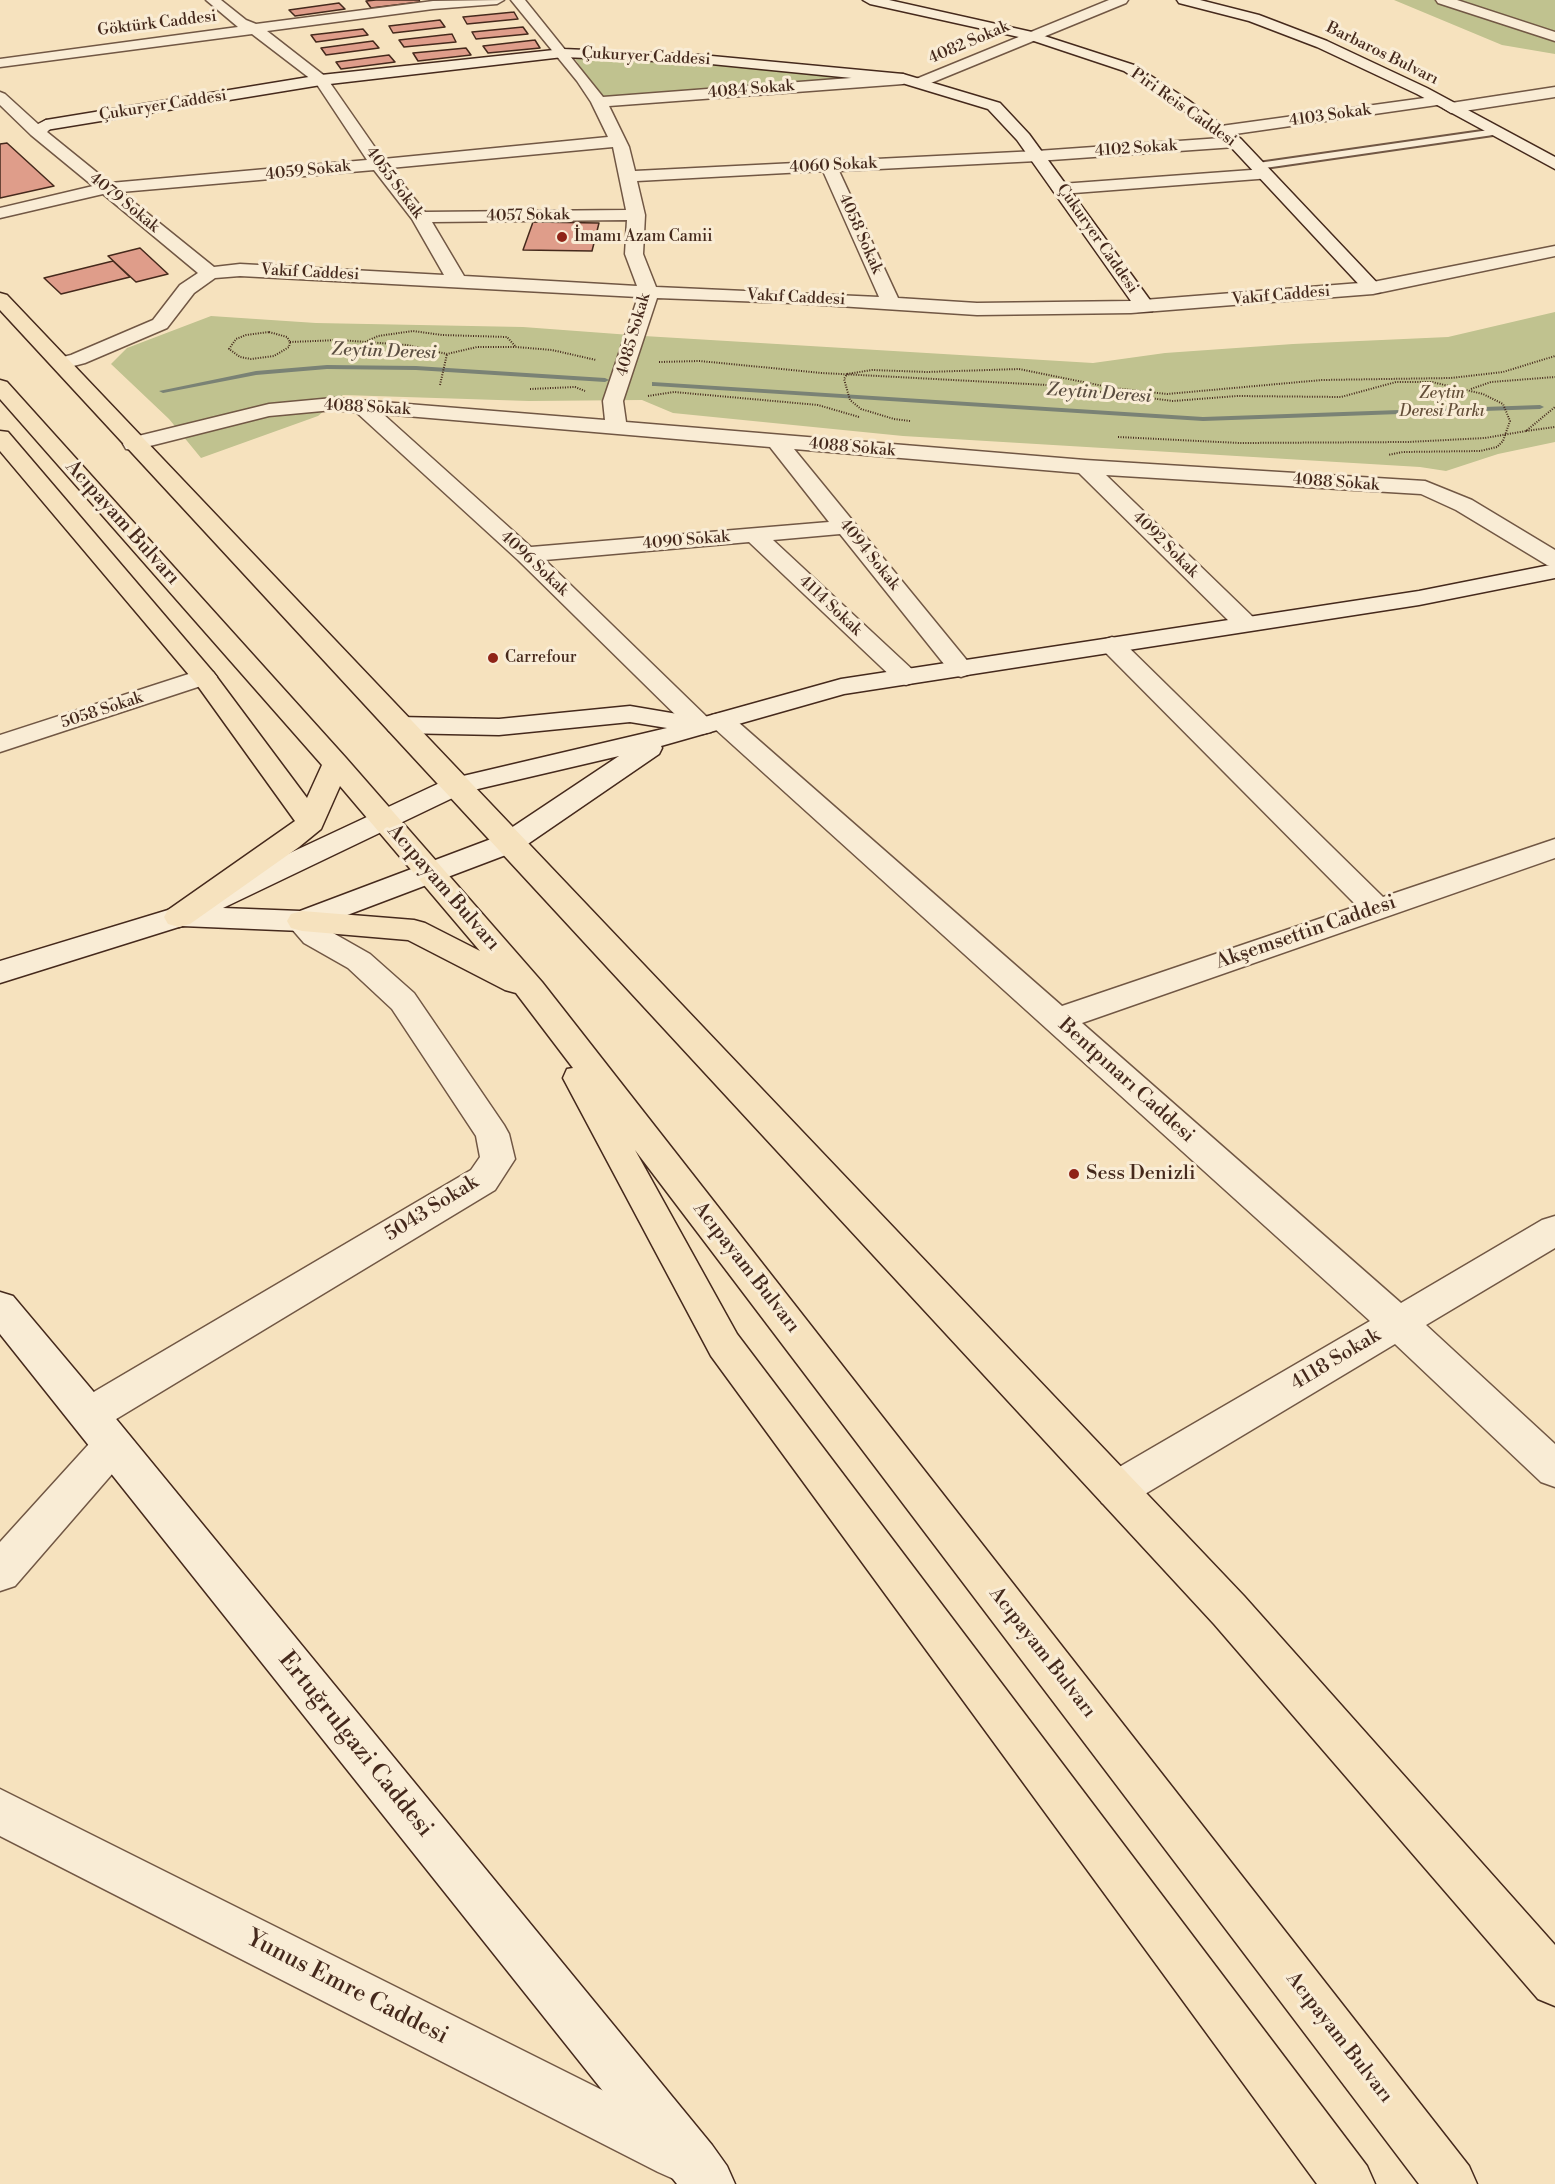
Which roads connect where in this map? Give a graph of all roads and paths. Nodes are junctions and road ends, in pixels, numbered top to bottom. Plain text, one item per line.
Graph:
1 (213, 0) edge
2 (497, 0) edge
3 (518, 0) edge
4 (870, 0) edge
5 (1121, 0) edge
6 (1184, 0) edge
7 (1443, 0) edge
8 (431, 3) edge
9 (256, 30) junction
10 (1032, 36) junction
11 (1555, 37) edge
12 (561, 51) junction
13 (0, 63) edge
14 (903, 79) junction
15 (921, 82) junction
16 (323, 83) junction
17 (1555, 92) edge
18 (0, 97) edge
19 (599, 102) junction
20 (1445, 104) junction
21 (42, 128) junction
22 (1221, 131) junction
23 (1496, 132) junction
24 (618, 141) junction
25 (1235, 142) junction
26 (1037, 156) junction
27 (378, 164) junction
28 (1555, 164) edge
29 (829, 166) junction
30 (1262, 170) junction
31 (628, 176) junction
32 (106, 188) junction
33 (1061, 189) junction
34 (0, 213) edge
35 (636, 215) junction
36 (420, 217) junction
37 (1555, 251) edge
38 (210, 273) junction
39 (457, 281) junction
40 (1373, 288) junction
41 (649, 292) junction
42 (0, 299) edge
43 (891, 303) junction
44 (1145, 307) junction
45 (290, 342) junction
46 (365, 342) junction
47 (516, 347) junction
48 (447, 354) junction
49 (1555, 356) edge
50 (62, 363) junction
51 (626, 367) junction
52 (847, 374) junction
53 (1555, 377) edge
54 (440, 385) dead end
55 (0, 386) edge
56 (1470, 389) junction
57 (613, 400) junction
58 (361, 406) junction
59 (1555, 407) edge
60 (616, 427) junction
61 (1555, 427) edge
62 (1526, 431) junction
63 (1505, 434) junction
64 (0, 437) edge
65 (1115, 437) dead end
66 (777, 441) junction
67 (134, 444) junction
68 (1085, 466) junction
69 (1375, 485) junction
70 (846, 527) junction
71 (754, 535) junction
72 (526, 555) junction
73 (1555, 560) edge
74 (1555, 571) edge
75 (1246, 624) junction
76 (1112, 645) junction
77 (962, 669) junction
78 (204, 677) junction
79 (906, 677) junction
80 (712, 724) junction
81 (398, 725) junction
82 (665, 737) junction
83 (0, 744) edge
84 (336, 764) junction
85 (456, 786) junction
86 (384, 820) junction
87 (311, 823) junction
88 (509, 843) junction
89 (1555, 848) edge
90 (430, 873) junction
91 (1377, 909) junction
92 (179, 916) junction
93 (302, 921) junction
94 (0, 972) edge
95 (531, 990) junction
96 (1057, 1020) junction
97 (1555, 1230) edge
98 (0, 1307) edge
99 (1398, 1323) junction
100 (101, 1430) junction
101 (1555, 1469) edge
102 (1116, 1490) junction
103 (0, 1572) edge
104 (0, 1812) edge
105 (1555, 1982) edge
106 (701, 2173) edge
107 (1349, 2184) edge
108 (1452, 2184) edge

1 - 9 street, 4055 Sokak
2 - 8 street, Göktürk Caddesi
3 - 12 street, 4085 Sokak
4 - 10 street, Piri Reis Caddesi
5 - 10 street, 4082 Sokak
6 - 20 street, Barbaros Bulvarı
7 - 11 street
8 - 9 street, Göktürk Caddesi
9 - 13 street, Göktürk Caddesi
9 - 16 street, 4055 Sokak
10 - 15 street, 4082 Sokak
10 - 22 street, Piri Reis Caddesi
12 - 14 street, Çukuryer Caddesi
12 - 16 street, Çukuryer Caddesi
12 - 19 street, 4085 Sokak
14 - 15 street, Çukuryer Caddesi
14 - 19 street, 4084 Sokak
15 - 26 street, Çukuryer Caddesi
16 - 21 street, Çukuryer Caddesi
16 - 27 street, 4055 Sokak
17 - 20 street, 4103 Sokak
18 - 21 street, 4079 Sokak
19 - 24 street, 4085 Sokak
20 - 22 street, 4103 Sokak
20 - 23 street, Barbaros Bulvarı
21 - 32 street, 4079 Sokak
22 - 25 street, Piri Reis Caddesi
23 - 28 street, Barbaros Bulvarı
23 - 30 lane
24 - 27 street, 4059 Sokak
24 - 31 street, 4085 Sokak
25 - 26 street, 4102 Sokak
25 - 30 street, Piri Reis Caddesi
26 - 29 street, 4060 Sokak
26 - 33 street, Çukuryer Caddesi
27 - 32 street, 4059 Sokak
27 - 36 street, 4055 Sokak
29 - 31 street, 4060 Sokak
29 - 43 street, 4058 Sokak
30 - 33 street
30 - 40 street, Piri Reis Caddesi
31 - 35 street, 4085 Sokak
32 - 34 street, 4059 Sokak
32 - 38 street, 4079 Sokak
33 - 44 street, Çukuryer Caddesi
35 - 36 street, 4057 Sokak
35 - 41 street, 4085 Sokak
36 - 39 street, 4055 Sokak
37 - 40 street, Vakıf Caddesi
38 - 39 street, Vakıf Caddesi
38 - 50 street
39 - 41 street, Vakıf Caddesi
40 - 44 street, Vakıf Caddesi
41 - 43 street, Vakıf Caddesi
41 - 51 street, 4085 Sokak
42 - 50 main road
43 - 44 street, Vakıf Caddesi
45 - 45 path
45 - 46 path
46 - 47 path
46 - 48 path
47 - 48 path
47 - 51 path
48 - 54 path
49 - 52 path
50 - 67 main road
51 - 52 path
51 - 57 street, 4085 Sokak
52 - 56 path
52 - 57 path
53 - 56 path
55 - 84 main road, Acıpayam Bulvarı
56 - 63 path
57 - 60 street, 4085 Sokak
58 - 60 street, 4088 Sokak
58 - 67 street, 4088 Sokak
58 - 72 street, 4096 Sokak
59 - 62 path
60 - 66 street, 4088 Sokak
61 - 62 path
62 - 63 path
63 - 65 path
63 - 69 path
64 - 78 main road
66 - 68 street, 4088 Sokak
66 - 70 street, 4094 Sokak
67 - 81 main road
68 - 69 street, 4088 Sokak
68 - 75 street, 4092 Sokak
69 - 73 street, 4088 Sokak
70 - 71 street, 4090 Sokak
70 - 77 street, 4094 Sokak
71 - 72 street, 4090 Sokak
71 - 79 street, 4114 Sokak
72 - 80 street, 4096 Sokak
74 - 75 street
75 - 76 street
76 - 77 street
76 - 91 street
77 - 79 street
78 - 83 street, 5058 Sokak
78 - 87 main road
79 - 80 street
80 - 81 street
80 - 82 street
80 - 96 street, Bentpınarı Caddesi
81 - 85 main road
82 - 85 street
82 - 88 street
84 - 86 main road, Acıpayam Bulvarı
84 - 87 main road
85 - 86 street
85 - 88 main road
86 - 90 main road, Acıpayam Bulvarı
86 - 92 street
87 - 92 main road
88 - 90 street
88 - 102 main road
89 - 91 street, Akşemsettin Caddesi
90 - 93 street
90 - 95 main road, Acıpayam Bulvarı
91 - 96 street, Akşemsettin Caddesi
92 - 93 street
92 - 94 street
93 - 95 main road
93 - 100 street, 5043 Sokak
95 - 107 main road
95 - 108 main road, Acıpayam Bulvarı
96 - 99 street, Bentpınarı Caddesi
97 - 99 street, 4118 Sokak
98 - 100 street, Ertuğrulgazi Caddesi
99 - 101 street, Bentpınarı Caddesi
99 - 102 street, 4118 Sokak
100 - 103 street, 5043 Sokak
100 - 106 street, Ertuğrulgazi Caddesi
102 - 105 main road
104 - 106 street, Yunus Emre Caddesi

